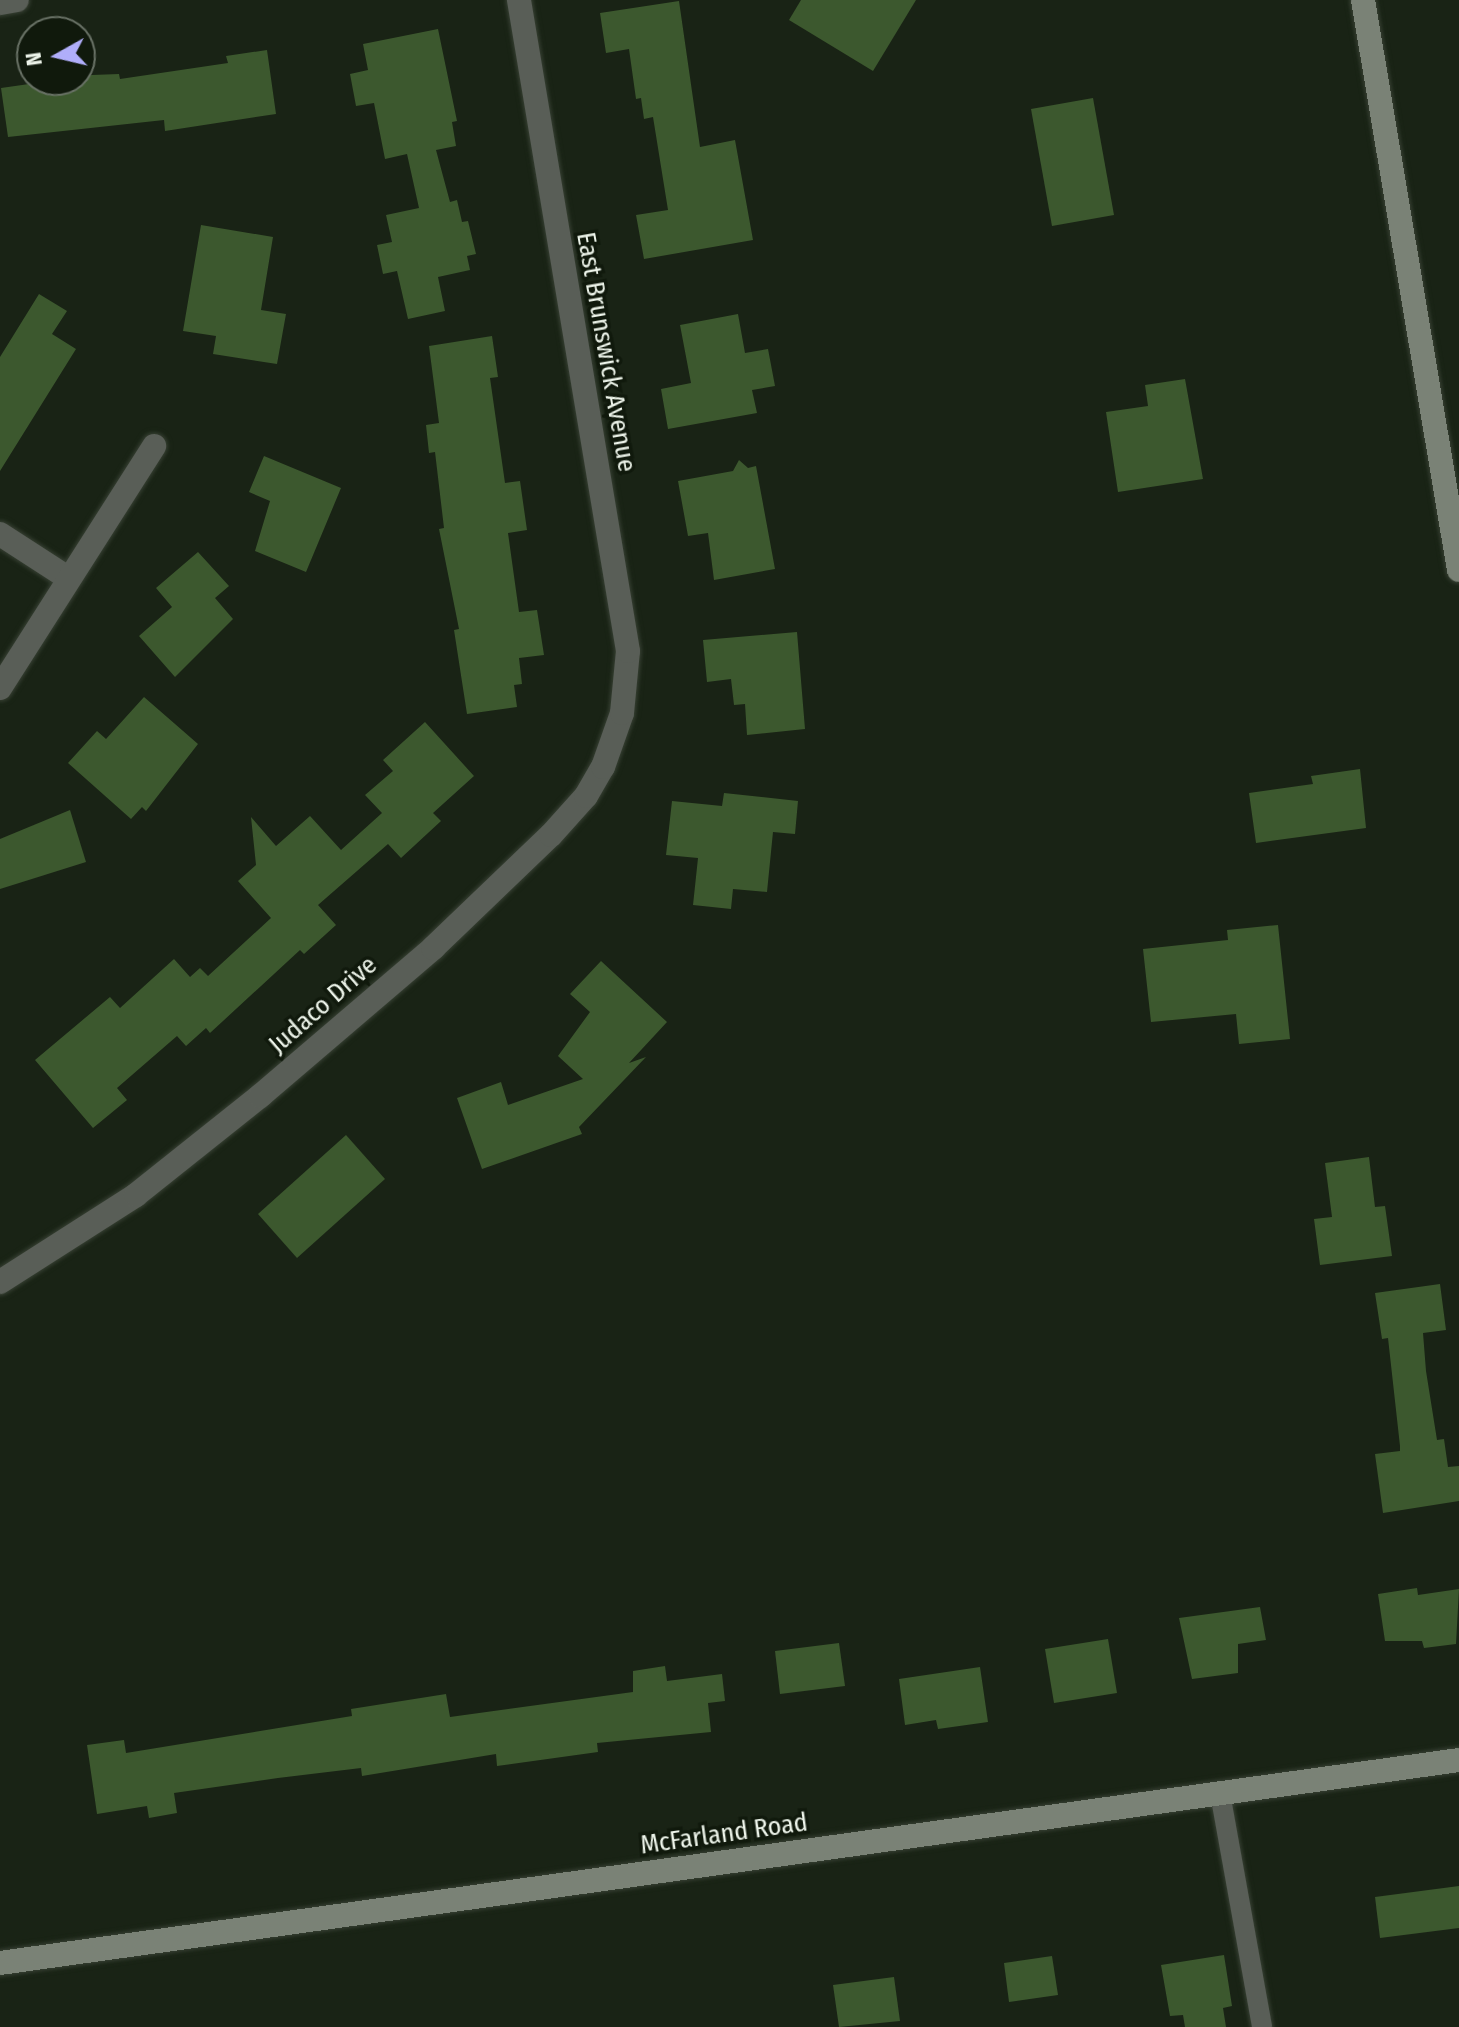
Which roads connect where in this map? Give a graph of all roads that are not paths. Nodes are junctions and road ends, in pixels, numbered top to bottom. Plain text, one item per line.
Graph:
1 (17, 0) edge
2 (519, 0) edge
3 (1363, 0) edge
4 (0, 3) edge
5 (154, 446) dead end
6 (0, 534) edge
7 (1459, 570) edge
8 (68, 578) junction
9 (0, 688) edge
10 (622, 713) joint
11 (0, 1282) edge
12 (1458, 1759) edge
13 (1220, 1793) junction
14 (0, 1963) edge
15 (1262, 2027) edge

1 - 4 street
2 - 10 street, East Brunswick Avenue
3 - 7 street
5 - 8 street
6 - 8 street
8 - 9 street
10 - 11 street, Judaco Drive
12 - 13 street, McFarland Road
13 - 14 street, McFarland Road
13 - 15 lane

